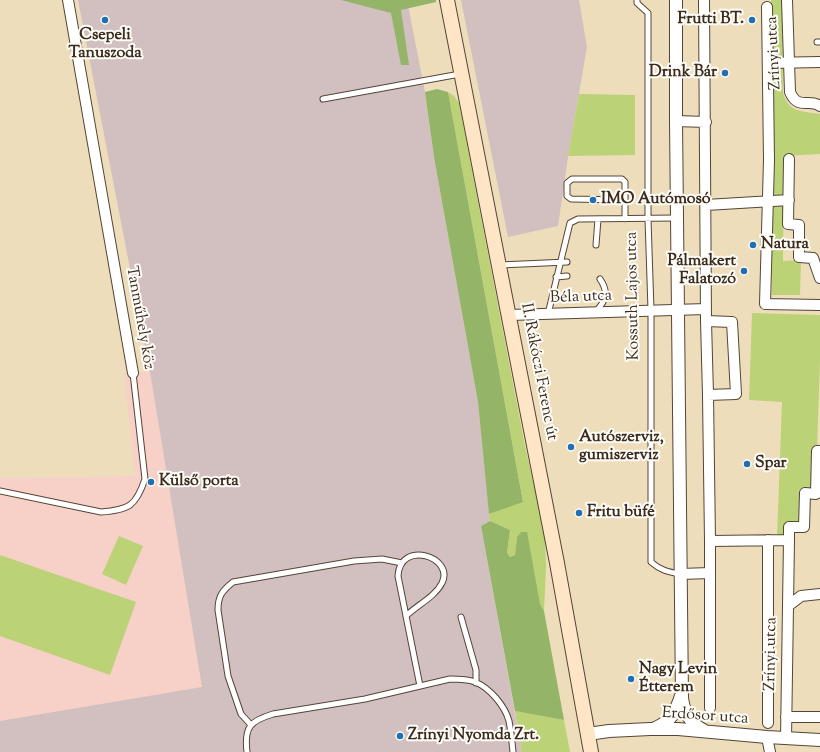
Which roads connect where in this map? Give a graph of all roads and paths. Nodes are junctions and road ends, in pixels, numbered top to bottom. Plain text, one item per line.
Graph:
1 (68, 0) edge
2 (447, 0) edge
3 (637, 0) edge
4 (676, 0) edge
5 (704, 0) edge
6 (787, 0) edge
7 (767, 7) dead end
8 (820, 62) edge
9 (768, 63) junction
10 (789, 63) junction
11 (462, 74) junction
12 (323, 99) dead end
13 (819, 105) edge
14 (676, 122) junction
15 (706, 122) junction
16 (789, 159) dead end
17 (625, 200) junction
18 (768, 200) junction
19 (789, 200) junction
20 (706, 205) junction
21 (677, 218) junction
22 (598, 219) junction
23 (625, 219) junction
24 (648, 219) junction
25 (596, 245) dead end
26 (560, 262) junction
27 (567, 262) dead end
28 (499, 266) junction
29 (567, 276) dead end
30 (556, 277) junction
31 (820, 278) edge
32 (600, 279) dead end
33 (820, 305) edge
34 (706, 309) junction
35 (651, 310) junction
36 (678, 310) junction
37 (595, 312) junction
38 (548, 314) junction
39 (509, 315) junction
40 (706, 321) junction
41 (133, 373) joint
42 (708, 395) junction
43 (820, 451) edge
44 (0, 491) edge
45 (768, 540) junction
46 (789, 540) junction
47 (710, 541) junction
48 (402, 563) junction
49 (710, 573) junction
50 (680, 574) junction
51 (820, 594) edge
52 (788, 606) junction
53 (406, 616) junction
54 (461, 617) dead end
55 (476, 682) junction
56 (420, 686) junction
57 (682, 691) junction
58 (710, 708) dead end
59 (786, 717) junction
60 (820, 717) edge
61 (768, 723) dead end
62 (252, 724) junction
63 (650, 729) junction
64 (705, 731) junction
65 (588, 734) junction
66 (767, 737) junction
67 (786, 739) junction
68 (820, 740) edge
69 (247, 752) edge
70 (513, 752) edge
71 (591, 752) edge
72 (770, 752) edge

1 - 41 street, Tanműhely köz
2 - 11 main road, II. Rákóczi Ferenc út
3 - 24 lane, Kossuth Lajos utca
4 - 14 street
5 - 15 street
6 - 10 street, Zrínyi utca
7 - 9 street
8 - 10 street
9 - 10 street
9 - 18 street
10 - 13 street, Zrínyi utca
11 - 12 lane
11 - 28 main road, II. Rákóczi Ferenc út
14 - 15 street
14 - 21 street
15 - 20 street
16 - 19 street
17 - 17 lane
17 - 23 lane
18 - 19 street
18 - 20 street
18 - 33 street
19 - 31 street
20 - 34 street
21 - 24 lane
21 - 36 street
22 - 23 lane
22 - 25 lane
22 - 26 lane
23 - 24 lane
24 - 35 lane, Kossuth Lajos utca
26 - 27 lane
26 - 28 lane
26 - 30 lane
28 - 39 main road, II. Rákóczi Ferenc út
29 - 30 lane
30 - 38 lane
32 - 37 lane
34 - 36 street, Béla utca
34 - 40 street
35 - 36 street, Béla utca
35 - 37 street, Béla utca
35 - 50 lane, Kossuth Lajos utca
36 - 50 street
37 - 38 street, Béla utca
38 - 39 street, Béla utca
39 - 65 main road, II. Rákóczi Ferenc út
40 - 42 street
40 - 42 street
41 - 44 lane, Tanműhely köz
42 - 47 street
43 - 46 street
45 - 46 street
45 - 47 street
45 - 61 street
46 - 52 street
47 - 49 street
48 - 53 lane
48 - 53 lane
48 - 62 lane
49 - 50 street
49 - 58 street
50 - 57 street
51 - 52 street, Zrínyi utca
52 - 59 street, Zrínyi utca
53 - 56 lane
54 - 55 lane
55 - 56 lane
55 - 70 lane
56 - 62 lane
57 - 63 street
57 - 64 street
59 - 60 street
59 - 67 street, Zrínyi utca
62 - 69 lane
63 - 64 street, Erdősor utca
63 - 65 street, Erdősor utca
64 - 66 street, Erdősor utca
65 - 71 main road, II. Rákóczi Ferenc út
66 - 67 street, Erdősor utca
66 - 72 street
67 - 68 street, Erdősor utca

